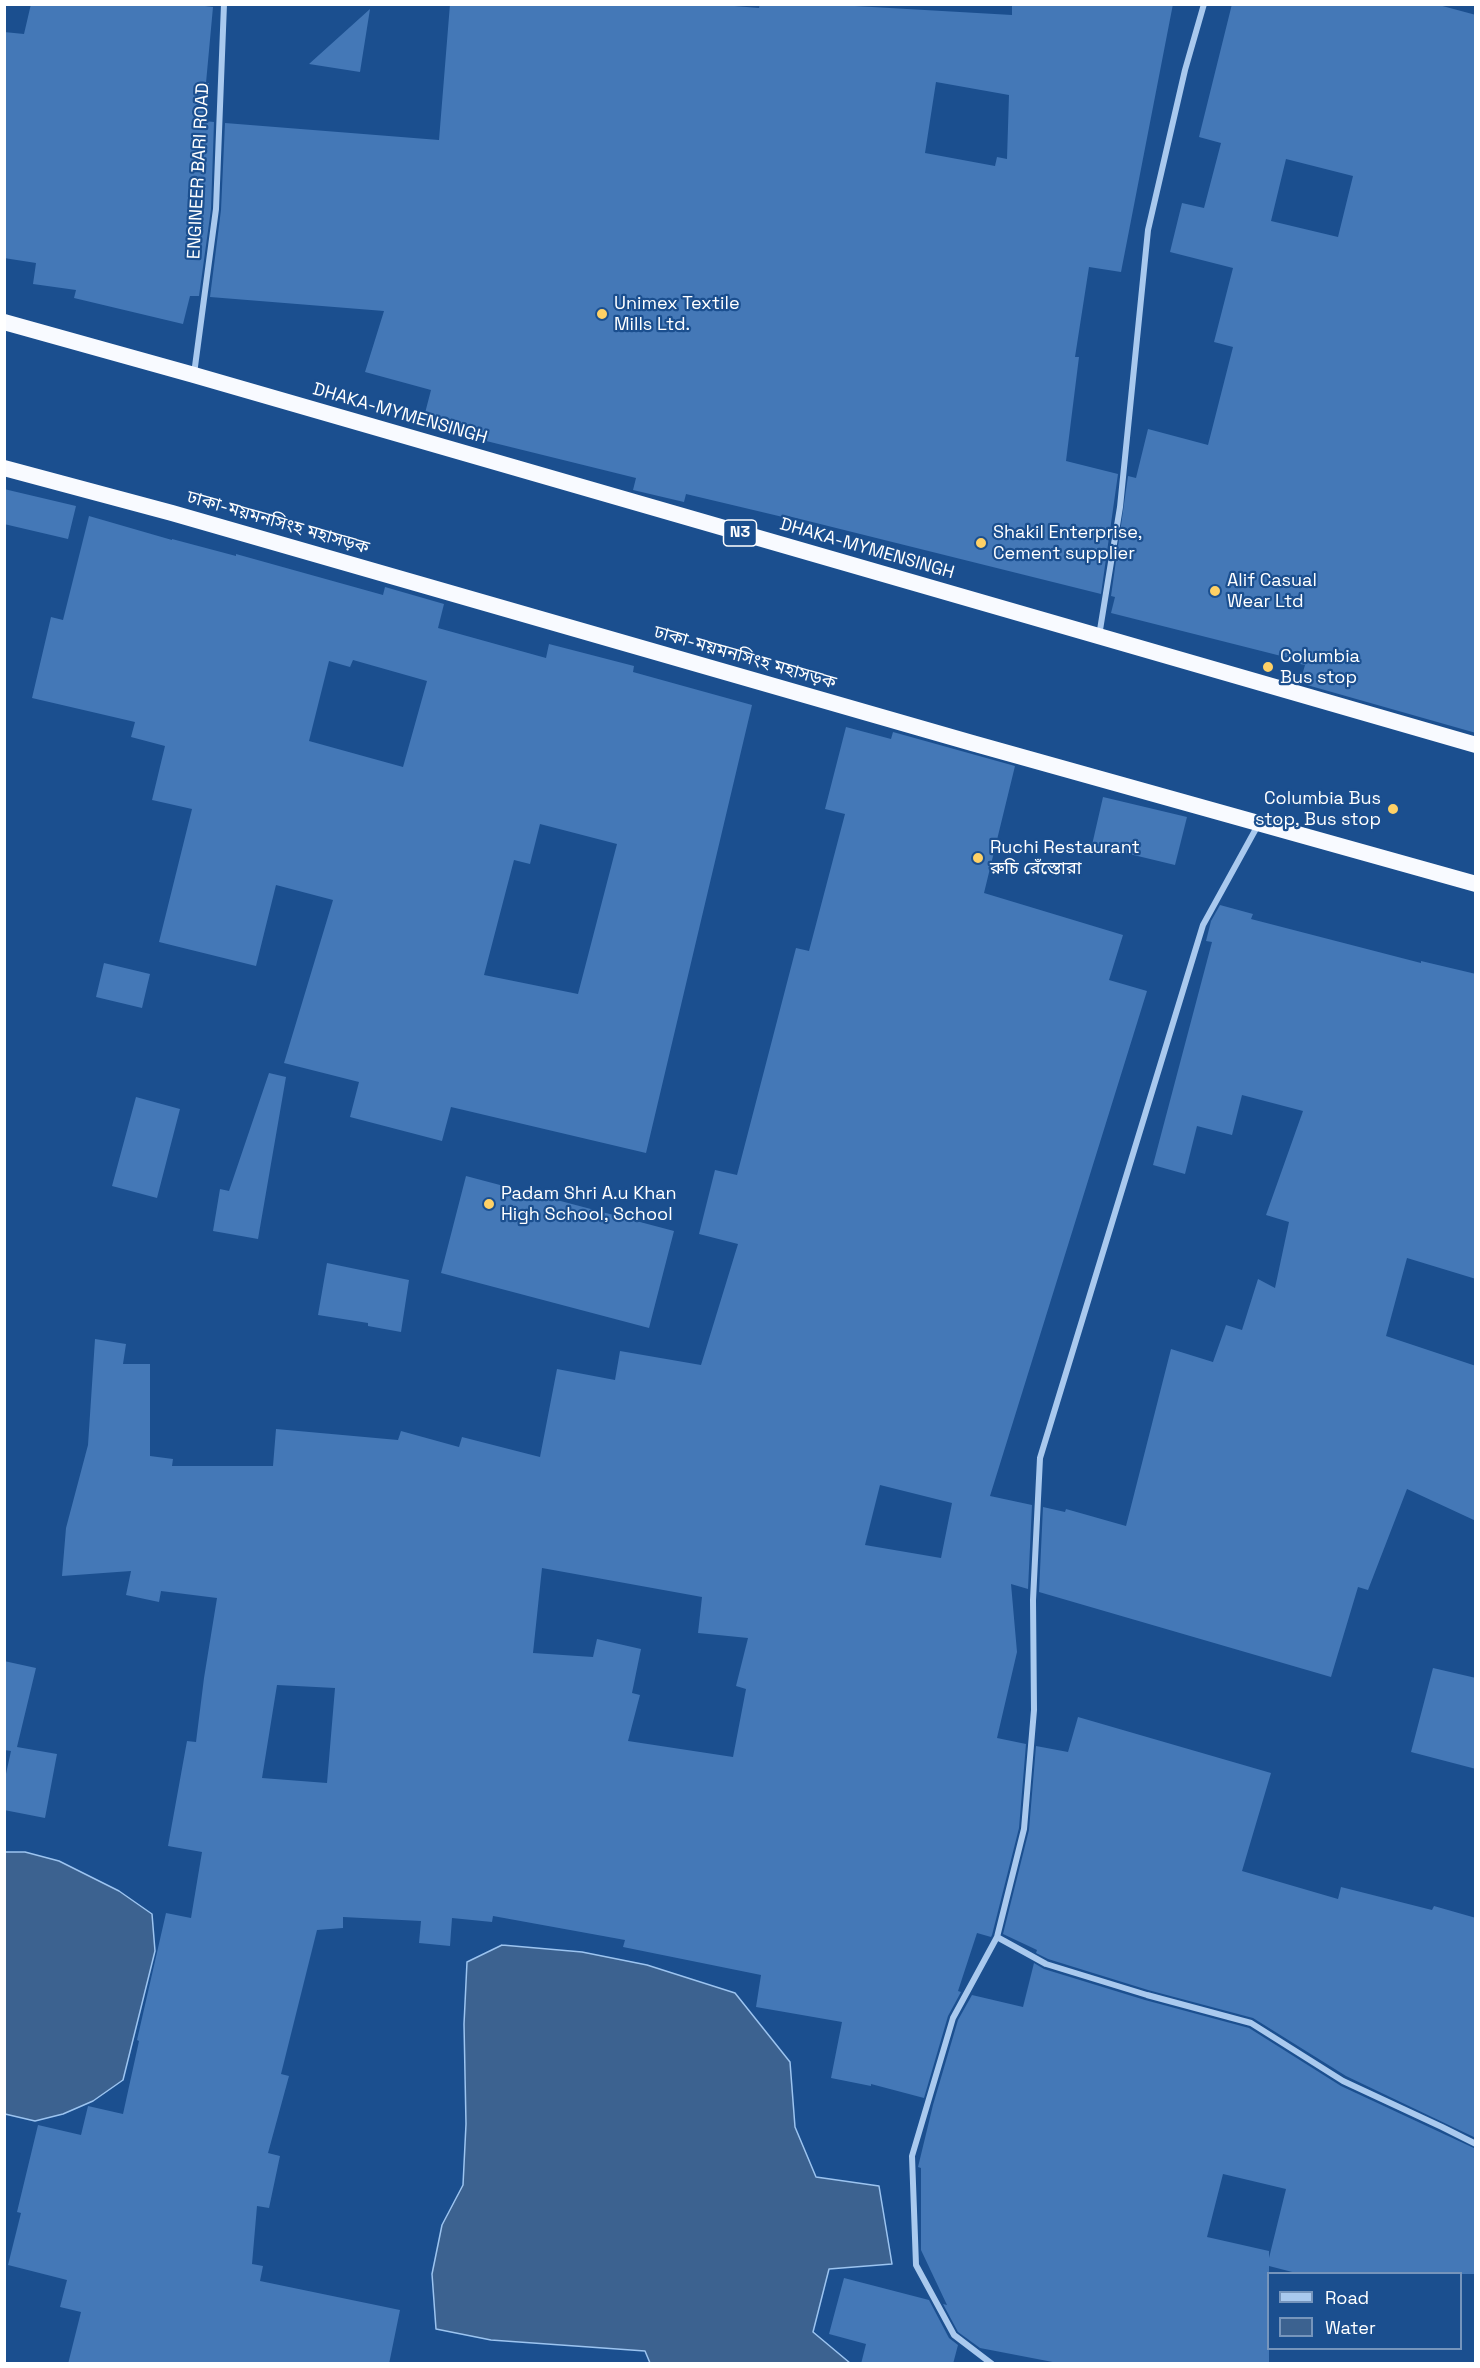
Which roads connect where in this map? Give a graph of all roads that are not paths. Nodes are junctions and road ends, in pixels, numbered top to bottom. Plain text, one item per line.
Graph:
1 (224, 4) edge
2 (1204, 4) edge
3 (4, 322) edge
4 (194, 375) junction
5 (4, 468) edge
6 (1098, 636) junction
7 (1476, 745) edge
8 (1258, 824) junction
9 (1476, 884) edge
10 (997, 1937) junction
11 (1476, 2144) edge
12 (992, 2364) edge

1 - 4 street, ENGINEER BARI ROAD
2 - 6 street
3 - 4 highway, DHAKA-MYMENSINGH / N3
4 - 6 highway, DHAKA-MYMENSINGH / N3
5 - 8 highway, ঢাকা-ময়মনসিংহ মহাসড়ক
6 - 7 highway, DHAKA-MYMENSINGH / N3
8 - 9 highway, ঢাকা-ময়মনসিংহ মহাসড়ক
8 - 10 street
10 - 11 street
10 - 12 street

